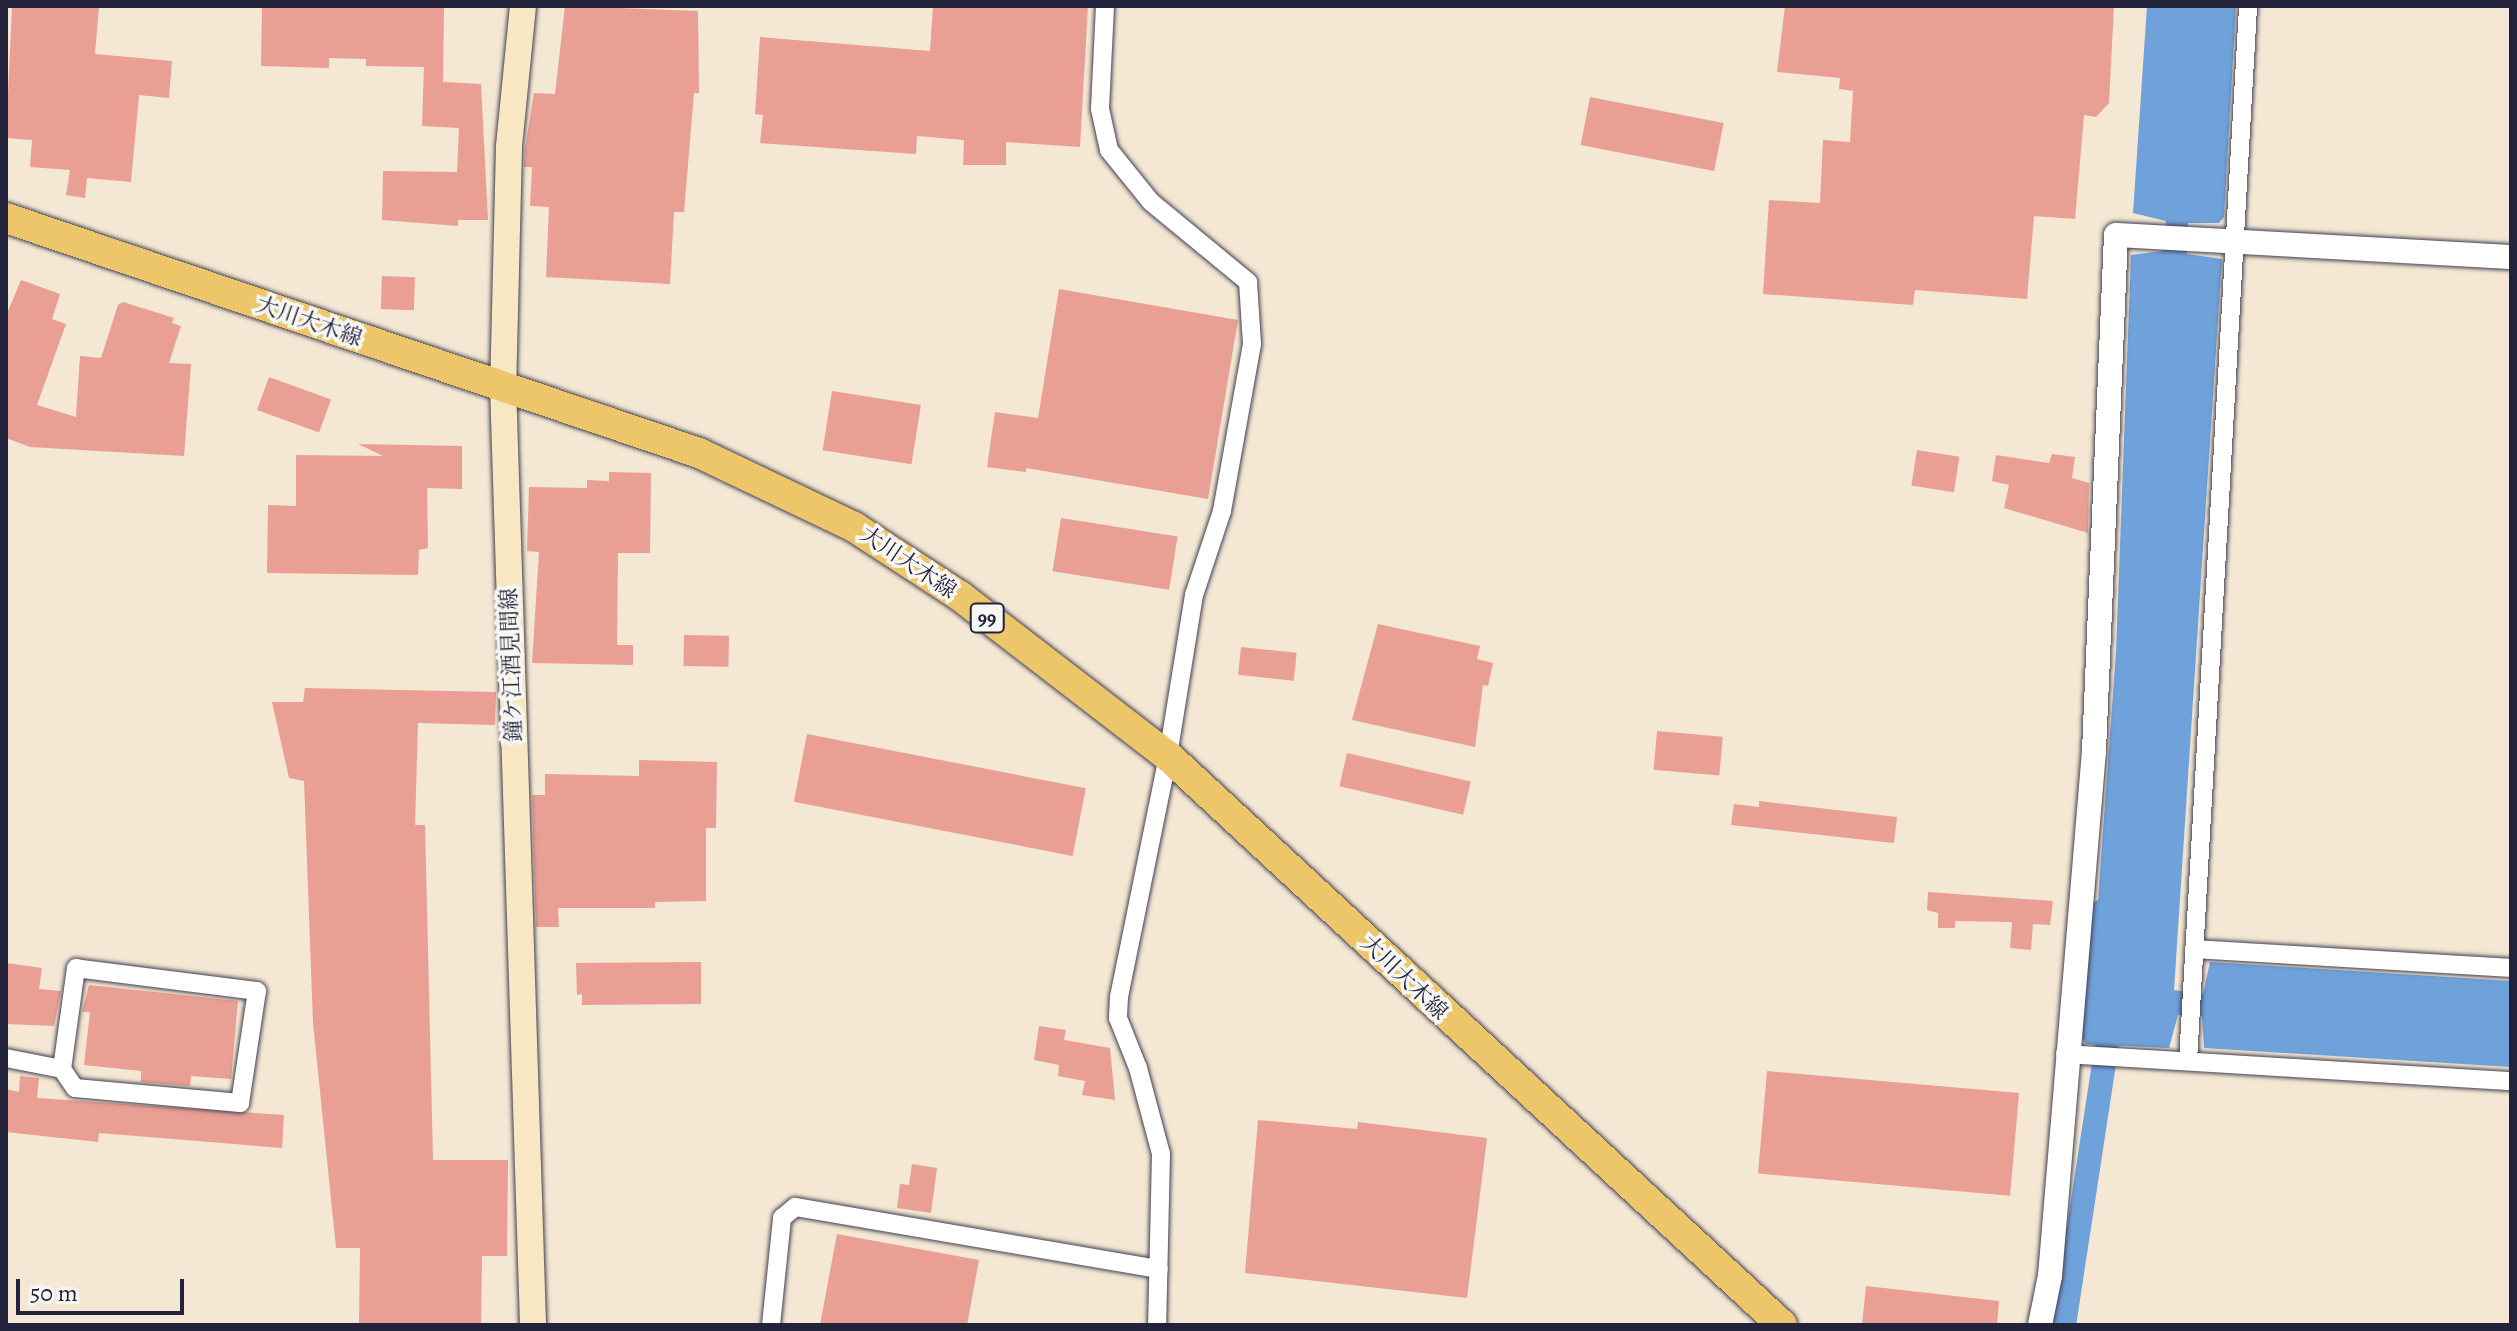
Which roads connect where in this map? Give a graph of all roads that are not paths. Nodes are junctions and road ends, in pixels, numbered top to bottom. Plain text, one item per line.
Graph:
1 (523, 6) edge
2 (1105, 6) edge
3 (2248, 6) edge
4 (6, 218) edge
5 (2226, 241) junction
6 (2511, 257) edge
7 (503, 385) junction
8 (1168, 756) junction
9 (2194, 955) junction
10 (2511, 968) edge
11 (2071, 1054) junction
12 (2189, 1055) junction
13 (6, 1058) edge
14 (62, 1069) junction
15 (2511, 1081) edge
16 (1159, 1269) junction
17 (533, 1325) edge
18 (771, 1325) edge
19 (1157, 1325) edge
20 (1782, 1325) edge
21 (2040, 1325) edge

1 - 7 main road, 鐘ケ江酒見間線
2 - 8 street
3 - 5 street
4 - 7 main road, 大川大木線 / 99
5 - 6 street
5 - 9 street
5 - 11 street
7 - 8 main road, 大川大木線 / 99
7 - 17 main road, 鐘ケ江酒見間線
8 - 16 street
8 - 20 main road, 大川大木線 / 99
9 - 10 street
9 - 12 street
11 - 12 street
11 - 21 street
12 - 15 street
13 - 14 street
14 - 14 street
16 - 18 street
16 - 19 street

